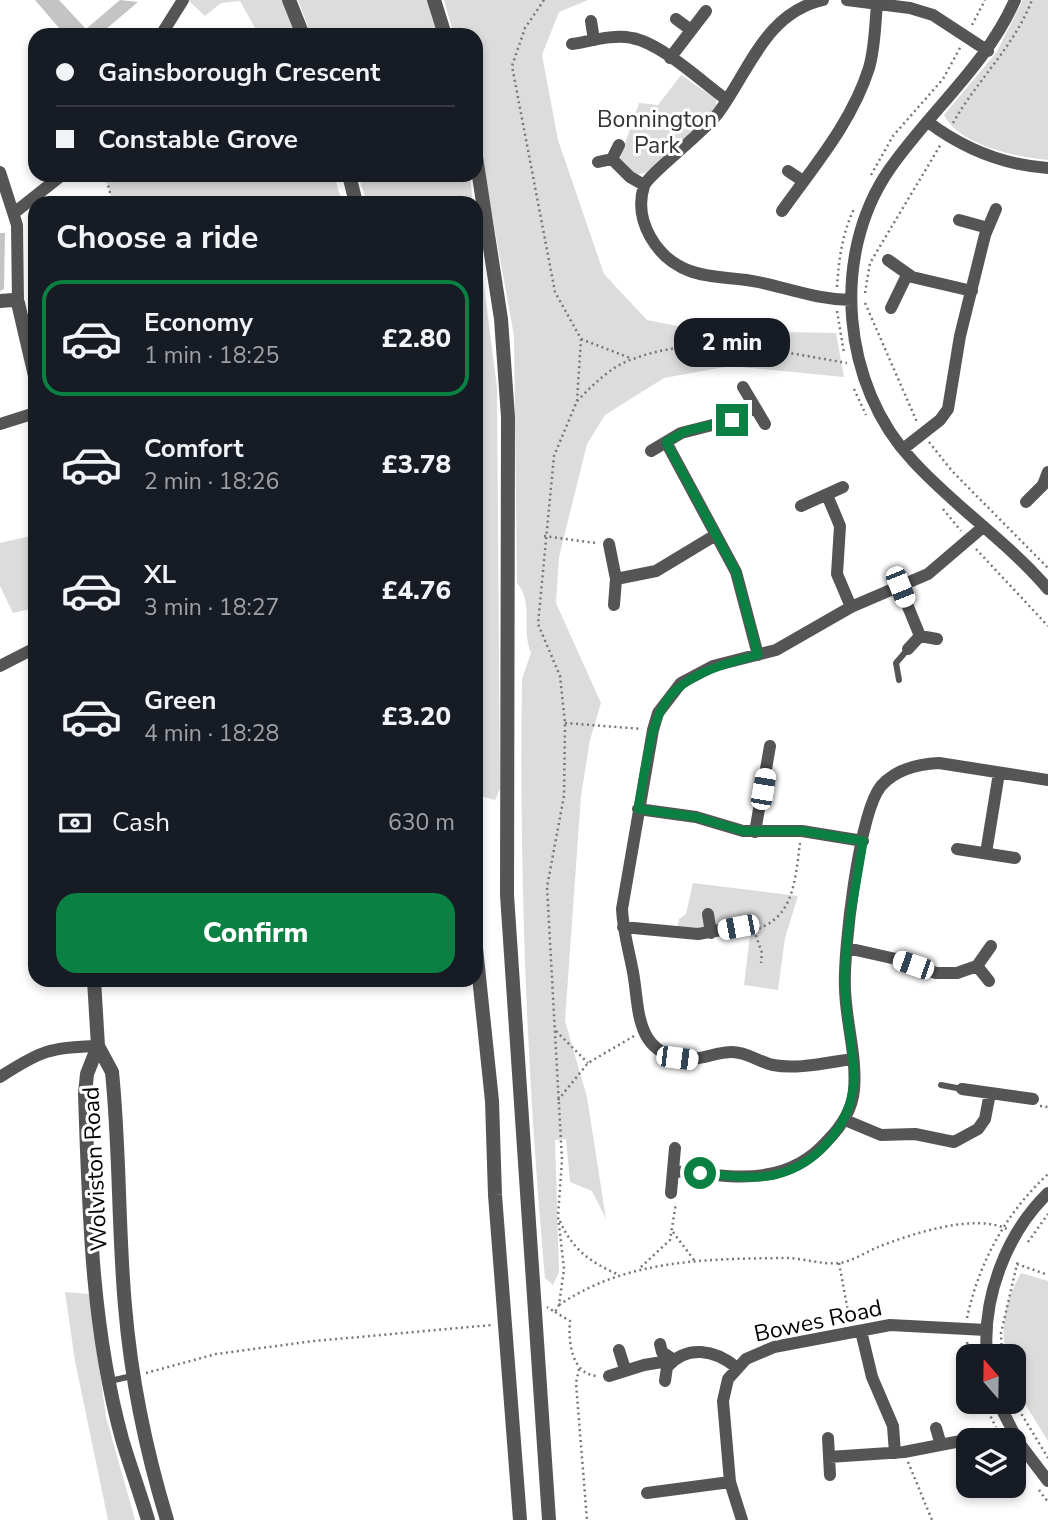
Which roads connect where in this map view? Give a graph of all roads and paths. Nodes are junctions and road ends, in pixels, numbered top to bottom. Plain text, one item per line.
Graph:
1 (289, 0) edge
2 (434, 0) edge
3 (544, 0) edge
4 (823, 0) edge
5 (847, 0) edge
6 (985, 0) edge
7 (1015, 0) edge
8 (1032, 0) edge
9 (182, 2) edge
10 (877, 4) junction
11 (193, 12) dead end
12 (706, 12) dead end
13 (676, 19) dead end
14 (591, 21) dead end
15 (165, 28) edge
16 (300, 28) edge
17 (443, 28) edge
18 (691, 30) junction
19 (967, 36) junction
20 (594, 40) junction
21 (572, 44) dead end
22 (988, 51) junction
23 (670, 58) junction
24 (727, 100) junction
25 (928, 122) junction
26 (946, 135) junction
27 (619, 145) dead end
28 (612, 159) junction
29 (598, 162) dead end
30 (1048, 169) edge
31 (788, 171) dead end
32 (0, 172) edge
33 (803, 181) junction
34 (53, 182) edge
35 (867, 182) dead end
36 (644, 185) junction
37 (36, 196) edge
38 (28, 202) edge
39 (483, 202) edge
40 (857, 204) dead end
41 (996, 209) dead end
42 (782, 211) dead end
43 (15, 213) junction
44 (958, 220) dead end
45 (988, 228) junction
46 (888, 260) dead end
47 (908, 275) junction
48 (972, 291) junction
49 (836, 299) junction
50 (851, 300) junction
51 (0, 301) edge
52 (18, 303) junction
53 (891, 308) dead end
54 (581, 339) junction
55 (28, 346) edge
56 (631, 359) junction
57 (846, 363) junction
58 (860, 365) junction
59 (849, 374) dead end
60 (853, 385) dead end
61 (743, 387) dead end
62 (577, 401) junction
63 (755, 408) junction
64 (28, 414) edge
65 (866, 416) dead end
66 (0, 424) edge
67 (765, 424) dead end
68 (923, 435) junction
69 (666, 442) junction
70 (903, 449) junction
71 (651, 451) dead end
72 (1047, 482) edge
73 (843, 487) dead end
74 (827, 495) junction
75 (1026, 502) dead end
76 (938, 503) dead end
77 (801, 506) dead end
78 (983, 527) junction
79 (544, 536) junction
80 (714, 536) junction
81 (968, 541) junction
82 (609, 544) joint
83 (1048, 568) edge
84 (616, 579) junction
85 (900, 587) junction
86 (1048, 589) edge
87 (614, 605) dead end
88 (851, 607) junction
89 (1048, 626) edge
90 (919, 636) junction
91 (937, 639) dead end
92 (908, 649) joint
93 (28, 652) edge
94 (758, 655) junction
95 (0, 666) edge
96 (899, 680) dead end
97 (565, 723) junction
98 (653, 730) junction
99 (771, 746) dead end
100 (999, 773) junction
101 (1048, 780) edge
102 (638, 809) junction
103 (802, 831) junction
104 (755, 832) junction
105 (863, 841) junction
106 (957, 849) dead end
107 (986, 853) junction
108 (1015, 858) dead end
109 (708, 914) dead end
110 (623, 927) junction
111 (738, 927) joint
112 (754, 930) junction
113 (711, 933) junction
114 (991, 946) dead end
115 (847, 948) junction
116 (761, 963) dead end
117 (977, 966) junction
118 (989, 981) dead end
119 (94, 987) edge
120 (480, 987) edge
121 (556, 1031) junction
122 (643, 1031) junction
123 (98, 1046) junction
124 (853, 1059) junction
125 (588, 1063) junction
126 (0, 1077) edge
127 (941, 1085) dead end
128 (962, 1088) joint
129 (990, 1093) junction
130 (1033, 1099) dead end
131 (558, 1100) junction
132 (845, 1119) junction
133 (676, 1148) dead end
134 (673, 1171) junction
135 (671, 1193) joint
136 (1048, 1193) edge
137 (1048, 1213) edge
138 (558, 1216) junction
139 (673, 1232) junction
140 (1016, 1233) junction
141 (1027, 1244) dead end
142 (1021, 1252) dead end
143 (694, 1260) junction
144 (839, 1263) junction
145 (1017, 1264) junction
146 (640, 1268) junction
147 (617, 1275) junction
148 (1048, 1275) edge
149 (538, 1301) dead end
150 (559, 1305) junction
151 (555, 1312) junction
152 (506, 1324) junction
153 (986, 1330) junction
154 (856, 1332) junction
155 (987, 1344) edge
156 (1001, 1344) edge
157 (660, 1345) dead end
158 (619, 1350) dead end
159 (674, 1360) junction
160 (736, 1367) junction
161 (579, 1369) junction
162 (625, 1369) junction
163 (134, 1376) junction
164 (610, 1376) joint
165 (110, 1381) junction
166 (665, 1381) dead end
167 (1004, 1414) edge
168 (1021, 1414) edge
169 (936, 1427) dead end
170 (828, 1438) dead end
171 (956, 1442) edge
172 (941, 1445) junction
173 (900, 1452) junction
174 (829, 1457) junction
175 (1048, 1458) edge
176 (830, 1475) dead end
177 (1048, 1480) edge
178 (730, 1482) junction
179 (647, 1493) dead end
180 (148, 1520) edge
181 (167, 1520) edge
182 (520, 1520) edge
183 (549, 1520) edge
184 (587, 1520) edge
185 (742, 1520) edge
186 (932, 1520) edge

1 - 16 street
2 - 17 street
3 - 54 path
4 - 24 street
5 - 10 street
6 - 19 path
7 - 22 street
8 - 26 path
9 - 11 street
9 - 15 street
10 - 19 street
10 - 33 street
12 - 18 street
13 - 18 street
14 - 20 street
18 - 23 street
19 - 22 street
19 - 35 path
20 - 21 street
20 - 23 street
22 - 25 street
23 - 24 street
24 - 36 street
25 - 26 street
25 - 50 street
26 - 30 street
26 - 68 path
27 - 28 street
28 - 29 street
28 - 36 street
31 - 33 street
32 - 43 street
33 - 42 street
34 - 37 street
36 - 49 street
38 - 43 street
39 - 183 street
40 - 49 path
41 - 45 street
43 - 52 street
44 - 45 street
45 - 48 street
46 - 47 street
47 - 48 street
47 - 53 street
48 - 68 street
49 - 50 street
49 - 57 path
50 - 58 street
51 - 52 street
52 - 55 street
54 - 56 path
54 - 62 path
56 - 57 path
56 - 62 path
57 - 58 path
57 - 59 path
58 - 70 street
60 - 65 path
61 - 63 street
62 - 79 path
63 - 67 street
63 - 69 street
64 - 66 street
68 - 70 street
68 - 83 path
69 - 71 street
69 - 80 street
70 - 78 street
72 - 75 street
73 - 74 street
74 - 77 street
74 - 88 street
76 - 81 path
78 - 81 street
78 - 86 street
79 - 82 path
79 - 97 path
80 - 84 street
80 - 94 street
81 - 85 street
81 - 89 path
82 - 84 street
84 - 87 street
85 - 88 street
85 - 90 street
88 - 94 street
90 - 91 street
90 - 92 street
92 - 96 lane
93 - 95 street
94 - 98 street
97 - 98 path
97 - 121 path
98 - 102 street
99 - 104 street
100 - 101 street
100 - 105 street
100 - 107 street
102 - 104 street
102 - 110 street
103 - 104 street
103 - 105 street
103 - 112 path
105 - 115 street
106 - 107 street
107 - 108 street
109 - 113 street
110 - 113 street
110 - 122 street
111 - 112 path
111 - 113 street
112 - 116 path
114 - 117 street
115 - 117 street
115 - 124 street
117 - 118 street
119 - 123 street
120 - 152 street
121 - 125 path
121 - 131 path
122 - 124 street
122 - 125 path
123 - 126 street
123 - 163 street, Wolviston Road
123 - 165 street, Wolviston Road
124 - 132 street
125 - 131 path
127 - 128 lane
128 - 129 street
129 - 130 street
129 - 132 street
131 - 138 path
132 - 134 street
133 - 134 street
134 - 135 street
135 - 139 path
136 - 140 street
137 - 141 path
138 - 147 path
138 - 150 path
139 - 143 path
139 - 146 path
140 - 144 path
140 - 153 street
142 - 145 path
143 - 144 path
143 - 146 path
144 - 154 path
145 - 148 path
145 - 156 path
146 - 147 path
147 - 150 path
149 - 151 path
150 - 151 path
151 - 161 path
152 - 163 path
152 - 182 street
153 - 154 street, Bowes Road
153 - 155 street
154 - 160 street, Bowes Road
154 - 173 street
157 - 159 street
158 - 162 street
159 - 160 street
159 - 162 street
159 - 166 street
160 - 178 street, Bowes Road
161 - 164 path
161 - 184 path
162 - 164 street
163 - 165 lane
163 - 181 street, Wolviston Road
165 - 180 street, Wolviston Road
167 - 177 street
168 - 175 path
169 - 172 street
170 - 174 street
171 - 172 street
172 - 173 street
173 - 174 street
173 - 186 path
174 - 176 street
178 - 179 street
178 - 185 street, Bowes Road

